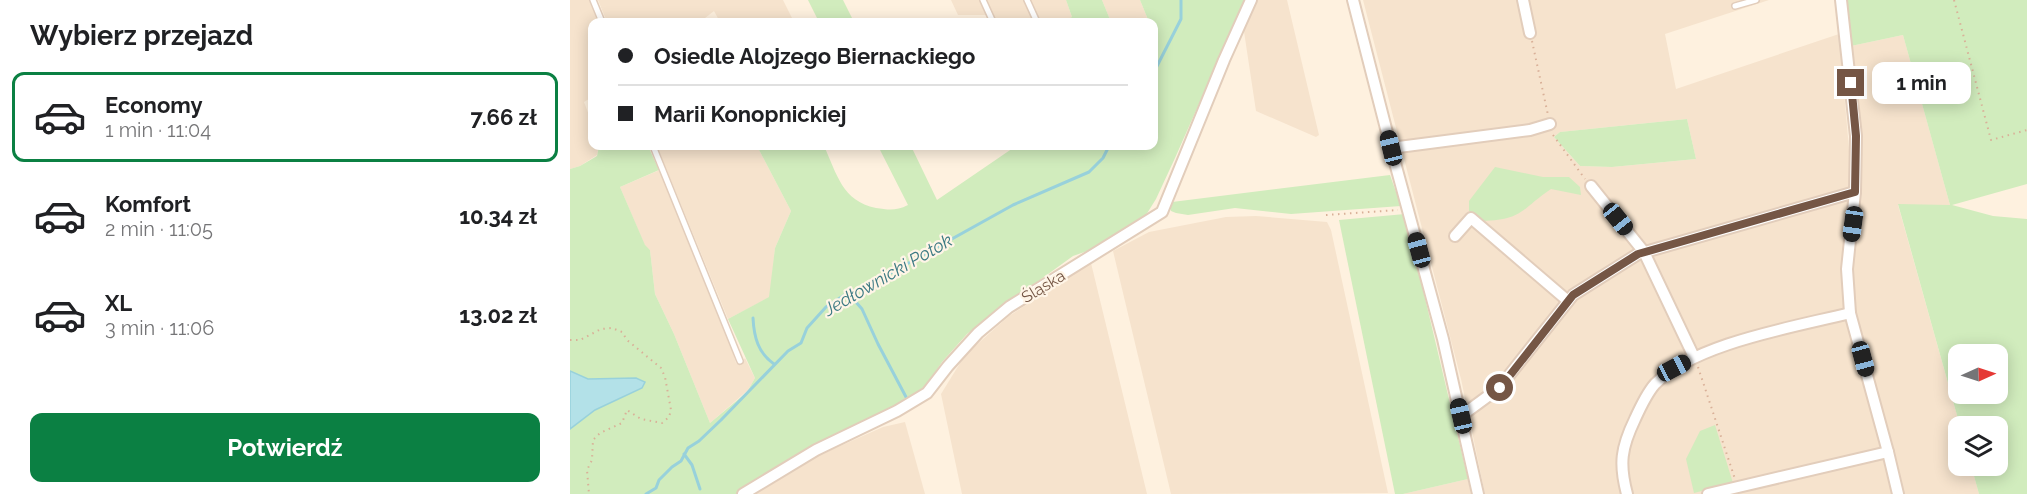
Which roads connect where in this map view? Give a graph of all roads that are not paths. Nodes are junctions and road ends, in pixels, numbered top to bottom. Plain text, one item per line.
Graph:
1 (593, 0) edge
2 (983, 0) edge
3 (1027, 0) edge
4 (1251, 0) edge
5 (1353, 0) edge
6 (1523, 0) edge
7 (1756, 0) edge
8 (1841, 0) edge
9 (1735, 6) dead end
10 (600, 18) edge
11 (991, 18) edge
12 (1035, 18) edge
13 (1530, 33) road end
14 (1550, 124) road end
15 (1391, 148) junction
16 (655, 150) edge
17 (1591, 186) road end
18 (1855, 192) junction
19 (1455, 236) dead end
20 (1644, 252) junction
21 (1568, 301) junction
22 (1850, 313) junction
23 (1694, 357) junction
24 (740, 361) dead end
25 (1461, 416) junction
26 (1888, 452) junction
27 (746, 493) edge
28 (1478, 494) edge
29 (1628, 494) edge
30 (1708, 494) edge
31 (1898, 494) edge

1 - 10 lane
2 - 11 lane
3 - 12 lane
4 - 27 street, Śląska
5 - 15 street
6 - 13 street
7 - 9 lane
8 - 18 street
14 - 15 street
15 - 25 street
16 - 24 lane
17 - 20 street
18 - 20 street
18 - 22 street
19 - 21 street
20 - 21 street
20 - 23 street
21 - 25 street
22 - 23 street
22 - 26 street
23 - 29 street
25 - 28 street
26 - 30 street
26 - 31 street

